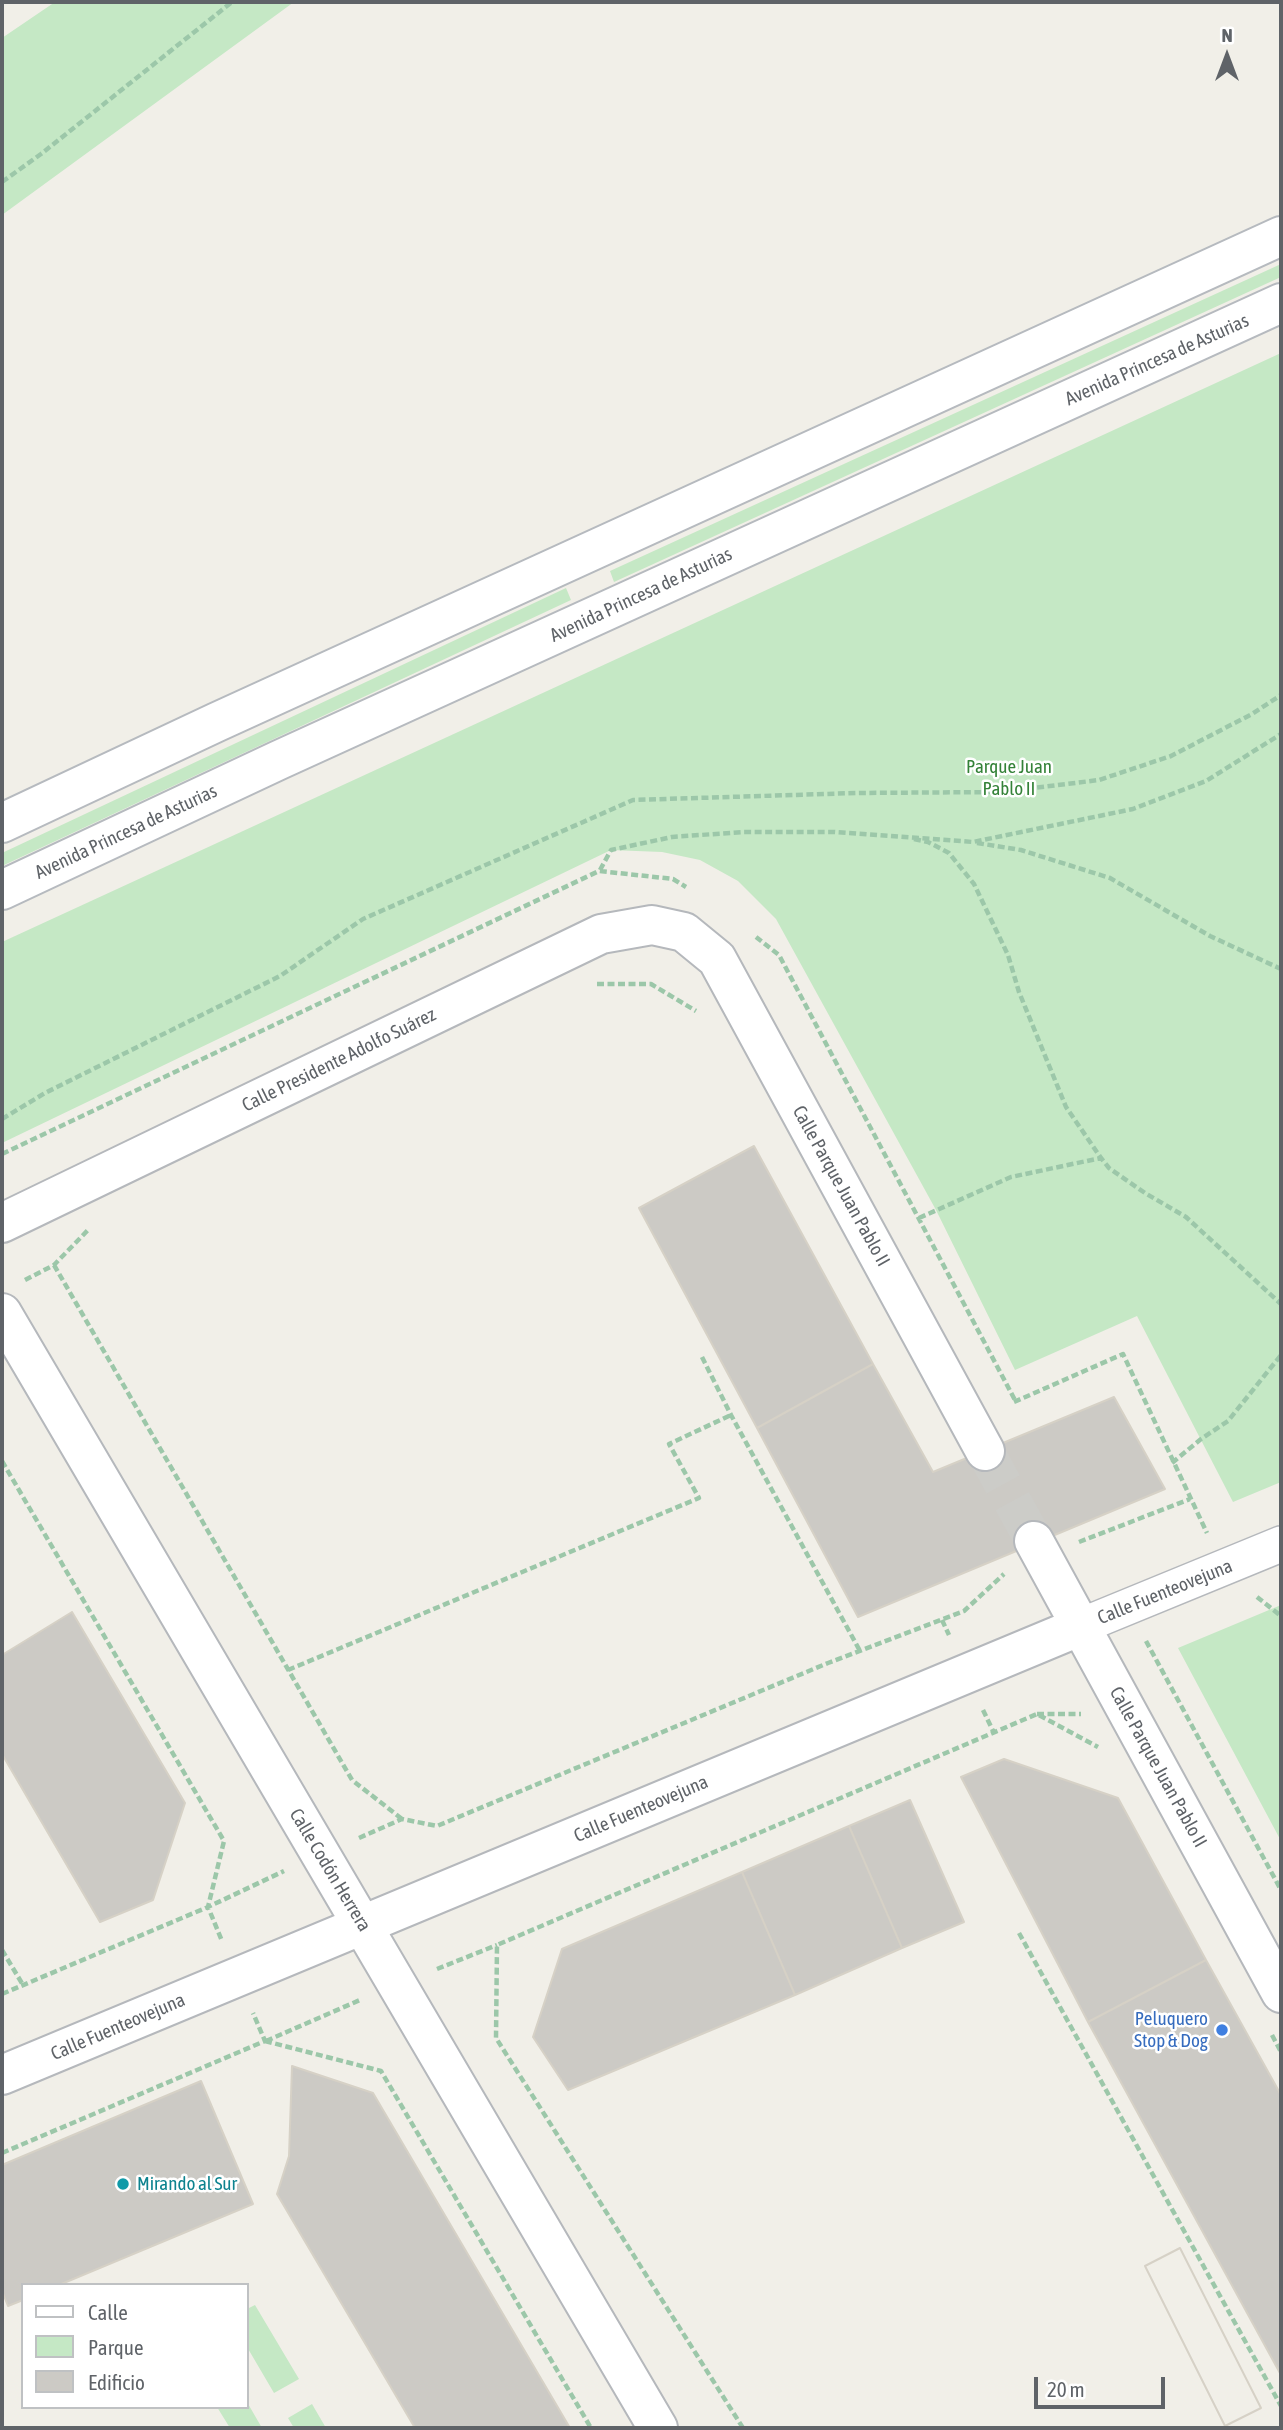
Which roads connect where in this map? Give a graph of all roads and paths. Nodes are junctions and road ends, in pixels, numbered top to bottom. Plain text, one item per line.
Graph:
1 (232, 2) edge
2 (2, 182) edge
3 (1281, 236) edge
4 (1281, 303) edge
5 (1281, 695) edge
6 (1281, 734) edge
7 (2, 823) edge
8 (896, 835) junction
9 (973, 842) junction
10 (599, 871) junction
11 (2, 890) edge
12 (695, 893) dead end
13 (748, 931) dead end
14 (684, 932) joint
15 (1281, 969) edge
16 (587, 984) dead end
17 (698, 1013) dead end
18 (2, 1119) edge
19 (2, 1154) edge
20 (1101, 1157) junction
21 (919, 1218) junction
22 (96, 1221) dead end
23 (2, 1223) edge
24 (54, 1265) junction
25 (23, 1281) dead end
26 (1281, 1304) edge
27 (2, 1312) edge
28 (1281, 1355) edge
29 (702, 1357) dead end
30 (731, 1415) junction
31 (985, 1451) tunnel mouth
32 (2, 1461) edge
33 (1172, 1463) junction
34 (1281, 1545) edge
35 (1038, 1549) joint
36 (1003, 1565) dead end
37 (1263, 1591) dead end
38 (1281, 1616) edge
39 (1081, 1626) junction
40 (1158, 1635) dead end
41 (860, 1651) junction
42 (288, 1670) junction
43 (1104, 1750) dead end
44 (402, 1819) junction
45 (321, 1854) junction
46 (1281, 1890) edge
47 (208, 1907) junction
48 (362, 1925) junction
49 (1019, 1933) dead end
50 (2, 1950) edge
51 (237, 1977) junction
52 (23, 1985) junction
53 (2, 1994) edge
54 (1275, 2011) edge
55 (265, 2041) junction
56 (1281, 2052) edge
57 (2, 2075) edge
58 (2, 2153) edge
59 (1281, 2406) edge
60 (592, 2428) edge
61 (658, 2428) edge
62 (743, 2428) edge

1 - 2 path
3 - 7 street
4 - 11 street, Avenida Princesa de Asturias
5 - 18 path
6 - 9 path
8 - 9 path
8 - 10 path
8 - 20 path
9 - 15 path
10 - 12 path
10 - 19 path
13 - 21 path
14 - 23 street, Calle Presidente Adolfo Suárez
14 - 31 street, Calle Parque Juan Pablo II
16 - 17 path
20 - 21 path
20 - 26 path
21 - 33 path
22 - 24 path
24 - 25 path
24 - 42 path
27 - 45 street, Calle Codón Herrera
28 - 33 path
29 - 30 path
30 - 41 path
30 - 42 path
32 - 47 path
33 - 35 path
34 - 39 street, Calle Fuenteovejuna
35 - 39 street, Calle Parque Juan Pablo II
36 - 41 path
37 - 38 path
39 - 48 street, Calle Fuenteovejuna
39 - 54 street, Calle Parque Juan Pablo II
40 - 46 path
41 - 44 path
42 - 44 path
43 - 62 path
44 - 45 path
45 - 47 path
45 - 48 street, Calle Codón Herrera
47 - 51 path
47 - 52 path
48 - 51 street, Calle Fuenteovejuna
48 - 61 street, Calle Codón Herrera
49 - 59 path
50 - 52 path
51 - 55 path
51 - 57 street, Calle Fuenteovejuna
52 - 53 path
54 - 56 path
55 - 58 path
55 - 60 path

